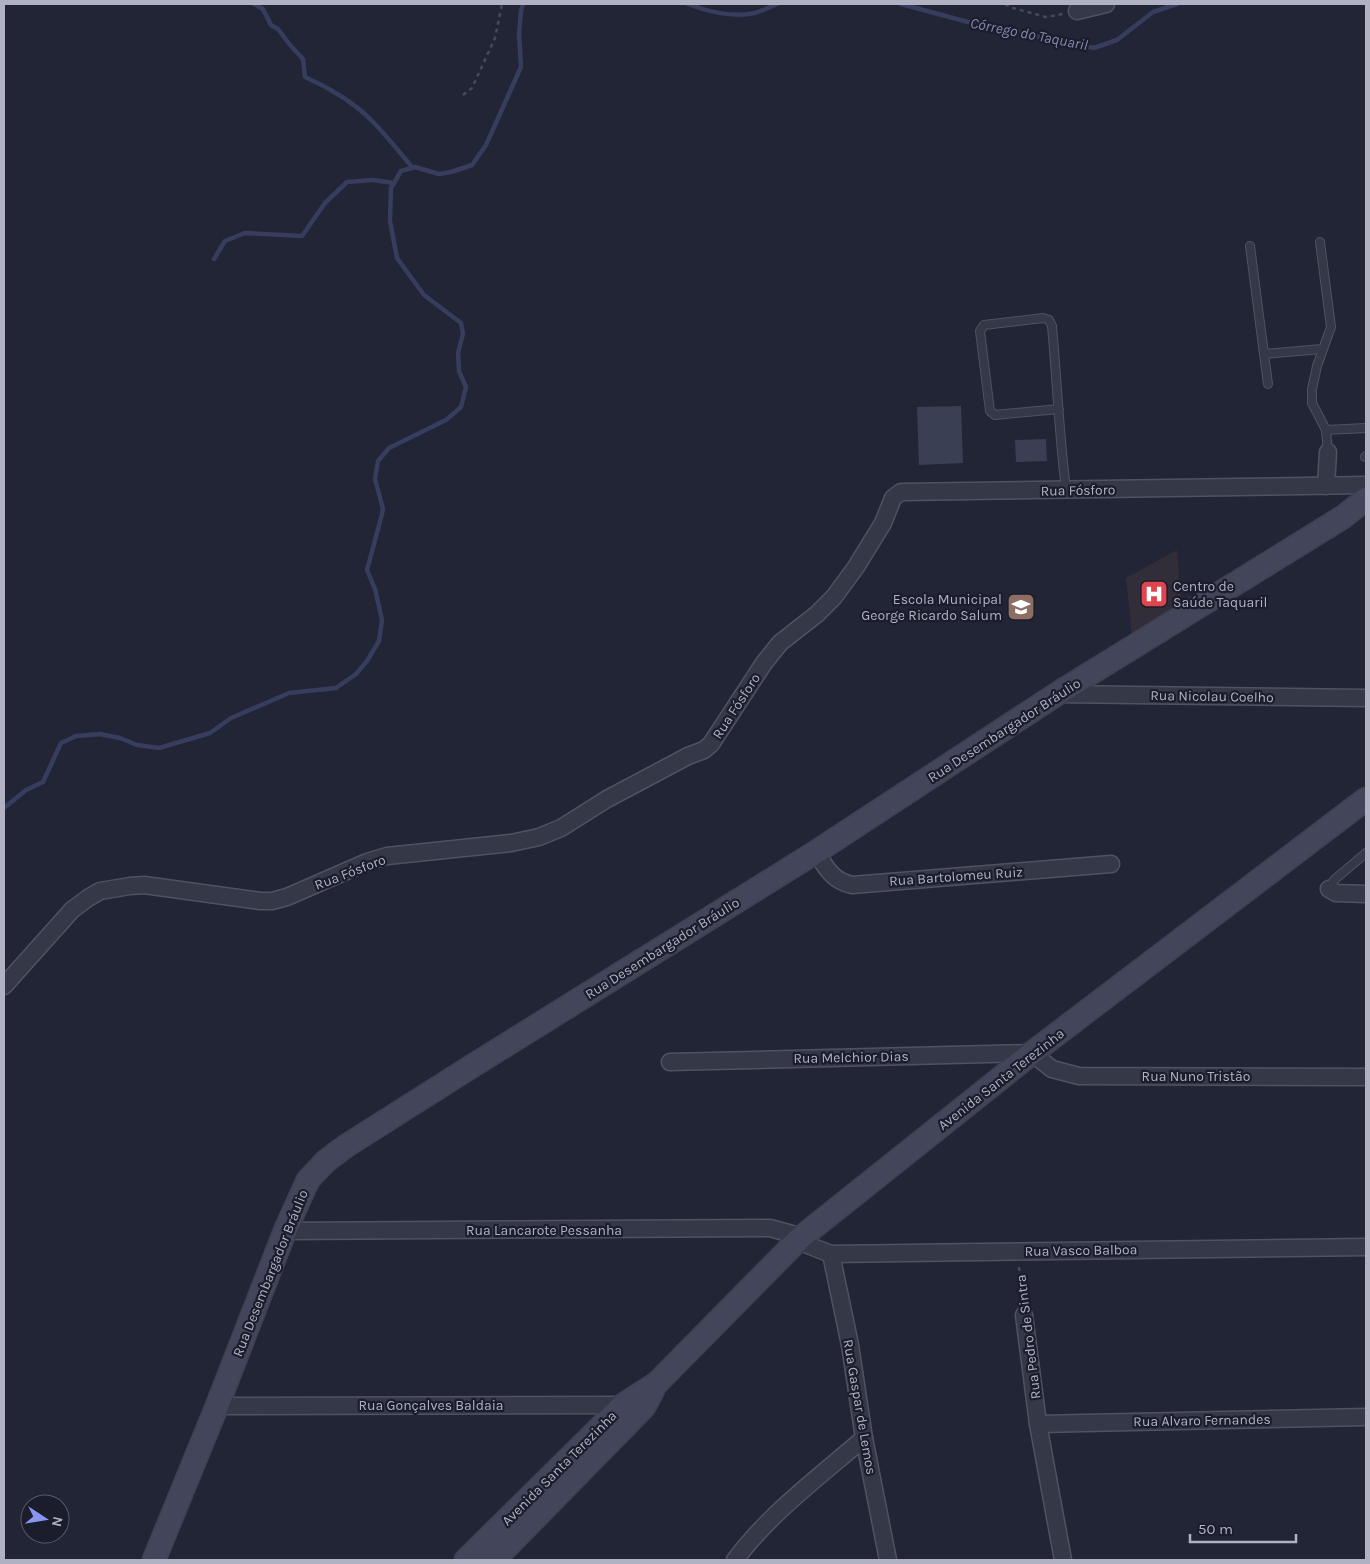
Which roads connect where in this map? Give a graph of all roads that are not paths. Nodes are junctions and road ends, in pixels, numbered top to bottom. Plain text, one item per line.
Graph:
1 (1106, 4) edge
2 (1077, 11) road end
3 (1320, 242) dead end
4 (1250, 246) dead end
5 (1322, 349) junction
6 (1264, 354) junction
7 (1268, 384) dead end
8 (1059, 409) junction
9 (1366, 428) edge
10 (1326, 430) junction
11 (1328, 452) joint
12 (1366, 485) edge
13 (1326, 486) junction
14 (1066, 490) junction
15 (1366, 500) edge
16 (1057, 694) junction
17 (1366, 698) edge
18 (1366, 799) edge
19 (816, 852) junction
20 (1366, 853) edge
21 (1111, 864) dead end
22 (1329, 889) joint
23 (1366, 894) edge
24 (4, 986) edge
25 (1032, 1053) junction
26 (670, 1062) dead end
27 (1366, 1076) edge
28 (285, 1231) junction
29 (799, 1239) junction
30 (1366, 1247) edge
31 (831, 1254) junction
32 (1024, 1315) road end
33 (218, 1406) junction
34 (633, 1406) junction
35 (1366, 1417) edge
36 (1038, 1424) junction
37 (864, 1438) junction
38 (154, 1560) edge
39 (466, 1560) edge
40 (494, 1560) edge
41 (735, 1560) edge
42 (888, 1560) edge
43 (1063, 1560) edge

1 - 2 street
3 - 5 lane
4 - 6 lane
5 - 6 lane
5 - 10 lane
6 - 7 lane
8 - 8 lane
8 - 14 lane
9 - 10 lane
10 - 11 lane
11 - 13 street
12 - 13 street, Rua Fósforo
13 - 14 street, Rua Fósforo
14 - 24 street, Rua Fósforo
15 - 16 street, Rua Desembargador Bráulio
16 - 17 street, Rua Nicolau Coelho
16 - 19 street, Rua Desembargador Bráulio
18 - 25 street, Avenida Santa Terezinha
19 - 21 street, Rua Bartolomeu Ruiz
19 - 28 street, Rua Desembargador Bráulio
20 - 22 lane
22 - 23 street
25 - 26 street, Rua Melchior Dias
25 - 27 street, Rua Nuno Tristão
25 - 29 street, Avenida Santa Terezinha
28 - 29 street, Rua Lancarote Pessanha
28 - 33 street, Rua Desembargador Bráulio
29 - 31 street, Rua Vasco Balboa
29 - 34 street, Avenida Santa Terezinha
30 - 31 street, Rua Vasco Balboa
31 - 37 street, Rua Gaspar de Lemos
32 - 36 street, Rua Pedro de Sintra
33 - 34 street, Rua Gonçalves Baldaia
33 - 38 street, Rua Desembargador Bráulio
34 - 39 street, Avenida Santa Terezinha
34 - 40 street, Avenida Santa Terezinha
35 - 36 street, Rua Alvaro Fernandes
36 - 43 street, Rua Pedro de Sintra
37 - 41 street
37 - 42 street, Rua Gaspar de Lemos

